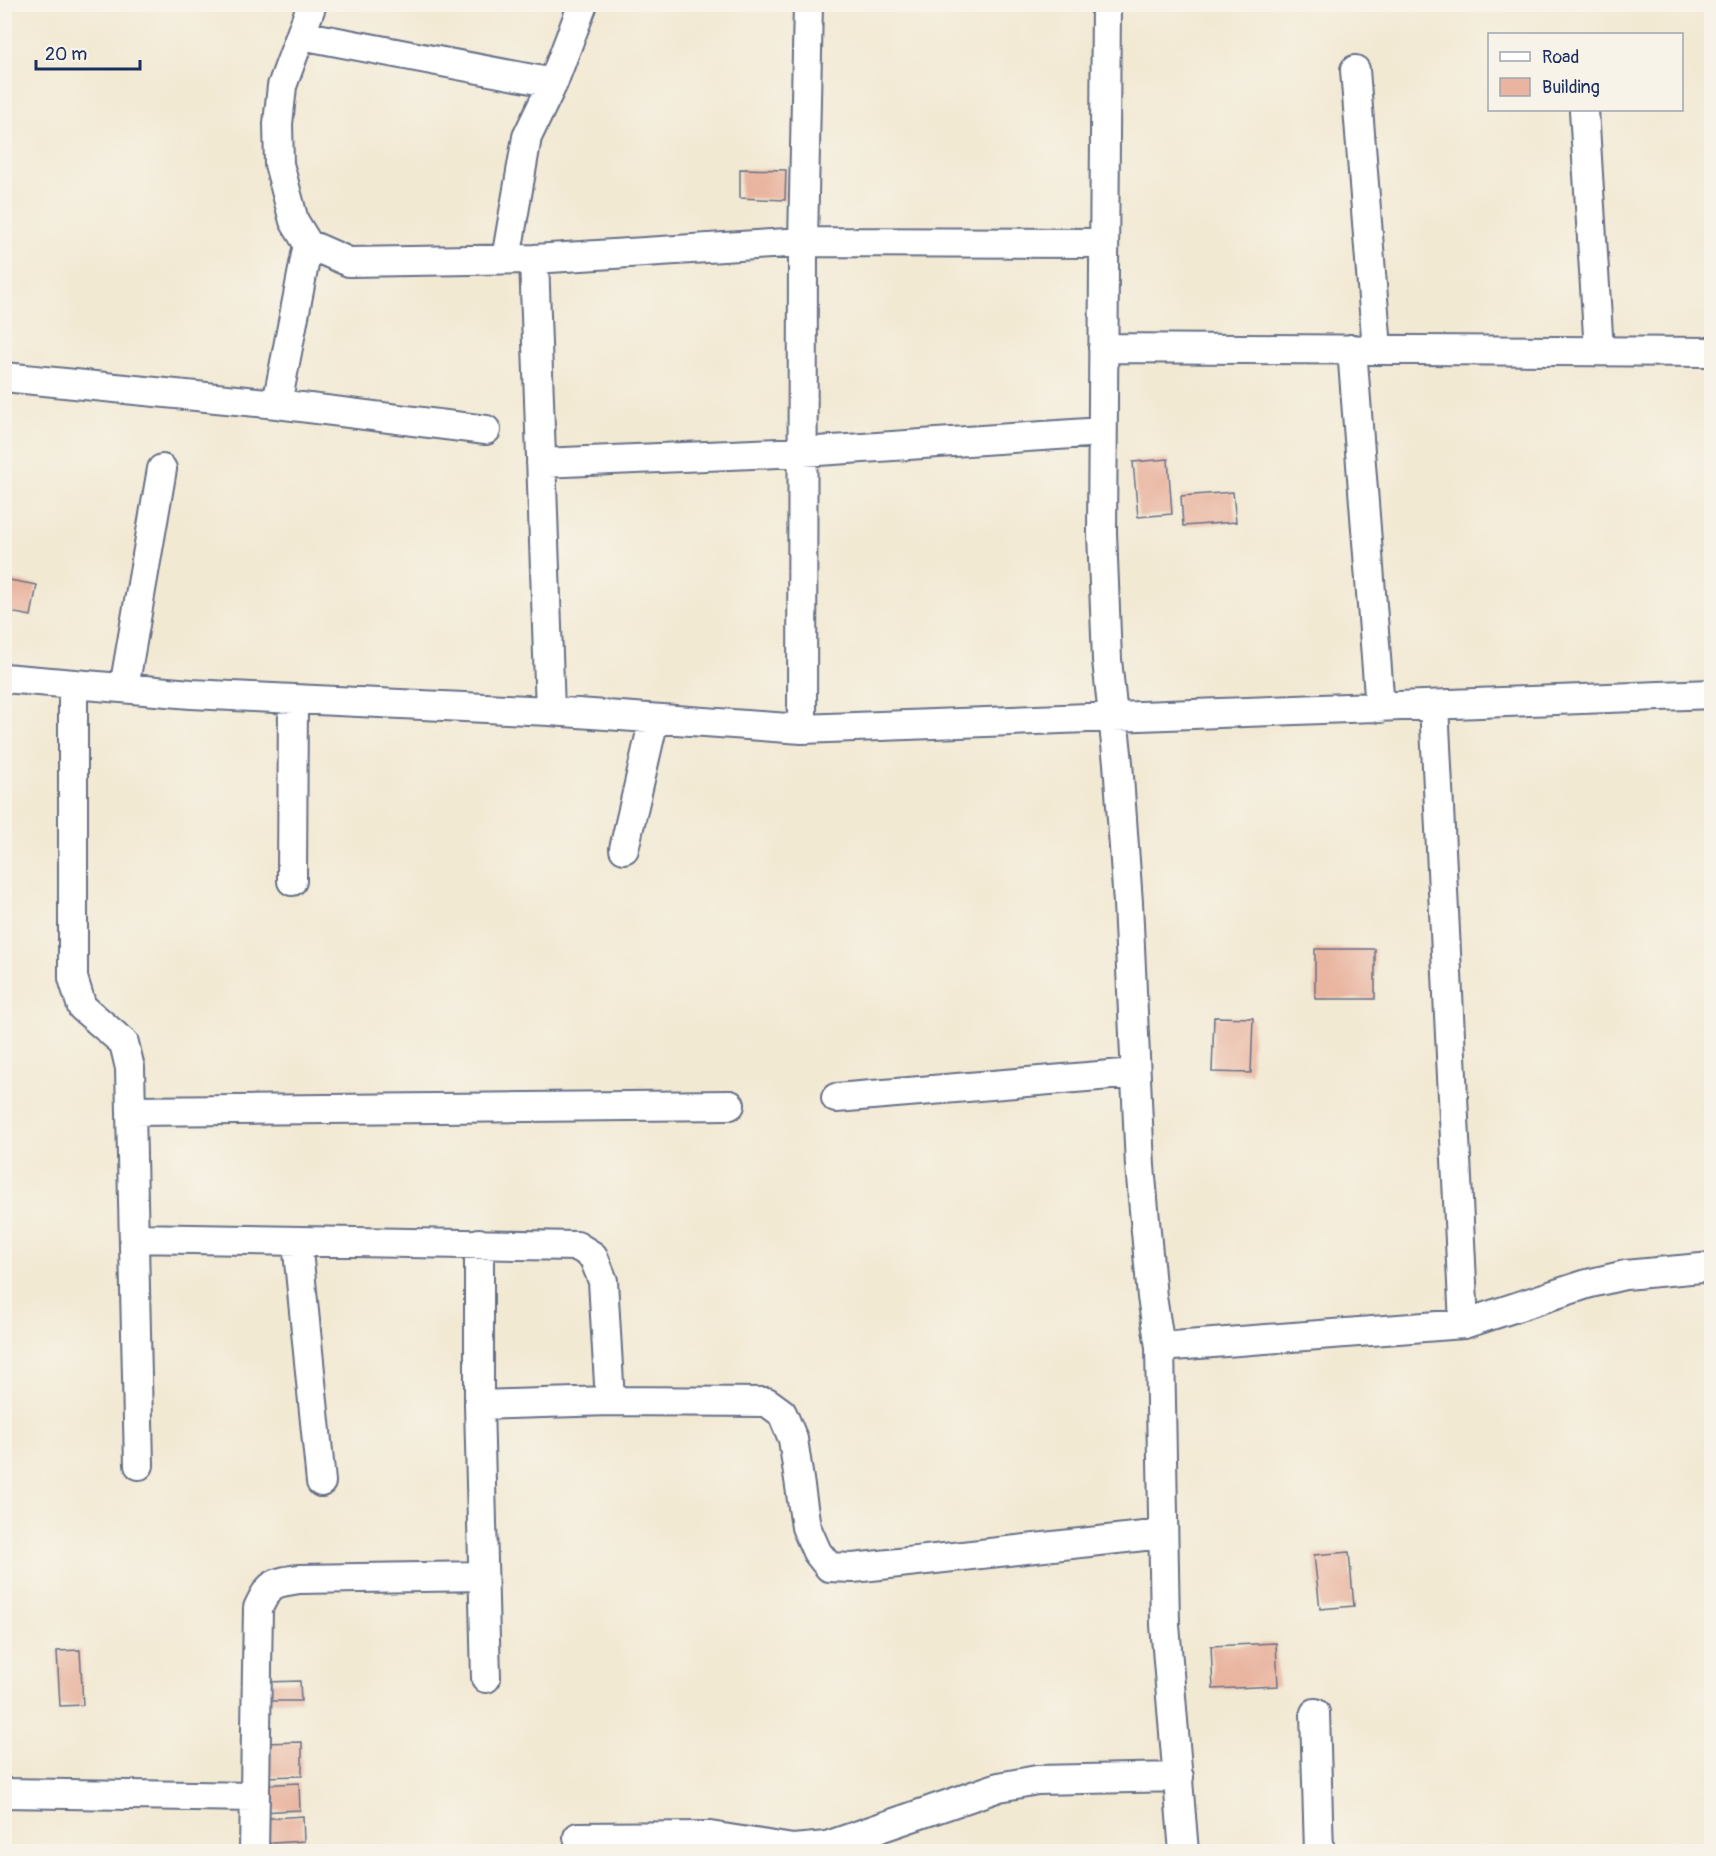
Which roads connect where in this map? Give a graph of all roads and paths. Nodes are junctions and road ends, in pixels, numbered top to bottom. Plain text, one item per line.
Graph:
1 (312, 4) edge
2 (584, 4) edge
3 (808, 4) edge
4 (1106, 4) edge
5 (301, 35) junction
6 (1355, 70) dead end
7 (553, 83) junction
8 (1584, 111) edge
9 (803, 242) junction
10 (1104, 243) junction
11 (308, 244) junction
12 (520, 259) junction
13 (1103, 348) junction
14 (1364, 349) junction
15 (1599, 351) junction
16 (1712, 352) edge
17 (4, 377) edge
18 (277, 404) junction
19 (486, 430) dead end
20 (1102, 432) junction
21 (803, 452) junction
22 (541, 463) junction
23 (162, 469) dead end
24 (4, 678) edge
25 (73, 684) junction
26 (124, 688) junction
27 (1712, 694) edge
28 (293, 699) junction
29 (1434, 705) junction
30 (1380, 708) junction
31 (550, 711) junction
32 (1114, 718) junction
33 (654, 719) junction
34 (802, 729) junction
35 (624, 849) dead end
36 (292, 881) dead end
37 (1135, 1073) junction
38 (836, 1098) dead end
39 (730, 1105) dead end
40 (130, 1111) junction
41 (134, 1238) junction
42 (297, 1241) junction
43 (479, 1243) junction
44 (1712, 1267) edge
45 (1464, 1324) junction
46 (1160, 1347) junction
47 (610, 1401) junction
48 (479, 1405) junction
49 (139, 1465) dead end
50 (321, 1482) dead end
51 (1162, 1534) junction
52 (483, 1576) junction
53 (486, 1678) dead end
54 (1315, 1713) dead end
55 (1179, 1777) junction
56 (4, 1793) edge
57 (255, 1797) junction
58 (578, 1838) dead end
59 (710, 1844) edge
60 (811, 1849) edge
61 (254, 1851) edge
62 (1184, 1851) edge
63 (1319, 1851) edge

1 - 5 street
2 - 7 street
3 - 9 street
4 - 10 street
5 - 7 street
5 - 11 street
6 - 14 street
7 - 12 street
8 - 15 street
9 - 10 street
9 - 12 street
9 - 21 street
10 - 13 street
11 - 12 street
11 - 18 street
12 - 22 street
13 - 14 street
13 - 20 street
14 - 15 street
14 - 30 street
15 - 16 street
17 - 18 street
18 - 19 street
20 - 21 street
20 - 32 street
21 - 22 street
21 - 34 street
22 - 31 street
23 - 26 street
24 - 25 street
25 - 26 street
25 - 40 street
26 - 28 street
27 - 29 street
28 - 31 street
28 - 36 street
29 - 30 street
29 - 45 street
30 - 32 street
31 - 33 street
32 - 34 street
32 - 37 street
33 - 34 street
33 - 35 street
37 - 38 street
37 - 46 street
39 - 40 street
40 - 41 street
41 - 42 street
41 - 49 street
42 - 43 street
42 - 50 street
43 - 47 street
43 - 48 street
44 - 45 street
45 - 46 street
46 - 51 street
47 - 48 street
47 - 51 street
48 - 52 street
51 - 55 street
52 - 53 street
52 - 57 street
54 - 63 street
55 - 60 street
55 - 62 street
56 - 57 street
57 - 61 street
58 - 59 street
59 - 60 street

